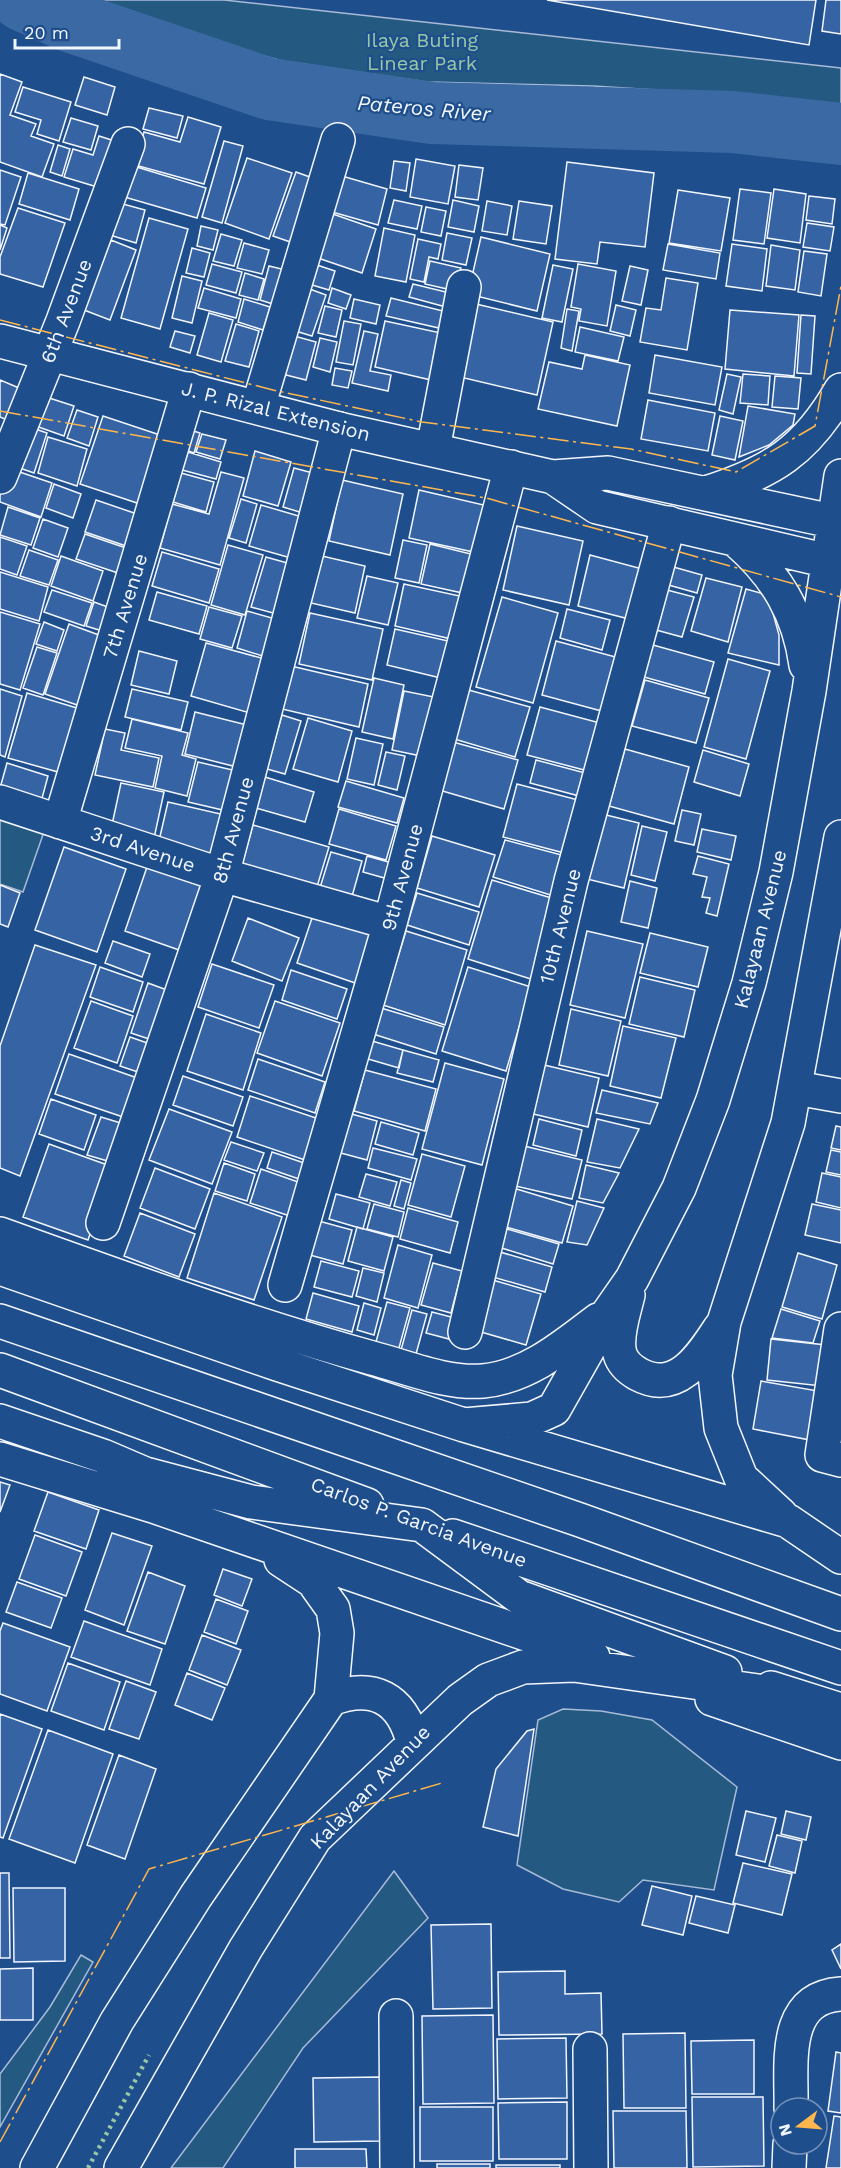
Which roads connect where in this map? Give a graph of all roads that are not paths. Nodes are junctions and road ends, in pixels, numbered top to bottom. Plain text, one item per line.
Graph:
1 (338, 140) dead end
2 (128, 144) dead end
3 (464, 287) dead end
4 (0, 341) edge
5 (50, 354) junction
6 (189, 389) junction
7 (841, 390) edge
8 (258, 407) junction
9 (339, 429) junction
10 (433, 449) junction
11 (511, 467) junction
12 (841, 476) edge
13 (0, 477) edge
14 (553, 477) junction
15 (706, 493) junction
16 (669, 523) junction
17 (838, 523) edge
18 (735, 540) junction
19 (835, 563) edge
20 (809, 691) junction
21 (0, 802) edge
22 (60, 822) junction
23 (841, 837) edge
24 (222, 875) junction
25 (390, 923) junction
26 (796, 1088) junction
27 (841, 1096) edge
28 (103, 1223) dead end
29 (0, 1234) edge
30 (0, 1268) edge
31 (632, 1279) junction
32 (285, 1285) dead end
33 (609, 1312) junction
34 (0, 1321) edge
35 (724, 1322) junction
36 (841, 1329) edge
37 (465, 1332) dead end
38 (0, 1370) edge
39 (0, 1420) edge
40 (464, 1425) junction
41 (831, 1457) edge
42 (0, 1459) edge
43 (146, 1474) junction
44 (788, 1521) junction
45 (422, 1525) junction
46 (841, 1537) edge
47 (250, 1539) junction
48 (841, 1557) edge
49 (841, 1614) edge
50 (841, 1668) edge
51 (638, 1673) junction
52 (792, 1696) junction
53 (331, 1699) junction
54 (841, 1710) edge
55 (413, 1742) junction
56 (841, 1743) edge
57 (841, 1994) edge
58 (396, 2016) dead end
59 (590, 2049) dead end
60 (791, 2096) edge
61 (37, 2168) edge
62 (121, 2168) edge
63 (397, 2168) edge
64 (591, 2168) edge

1 - 8 main road
2 - 5 main road, 6th Avenue
3 - 10 main road
4 - 5 main road, J. P. Rizal Extension
5 - 6 main road, J. P. Rizal Extension
5 - 13 main road, 6th Avenue
6 - 8 main road, J. P. Rizal Extension
6 - 22 main road, 7th Avenue
7 - 15 main road
8 - 9 main road, J. P. Rizal Extension
9 - 10 main road, J. P. Rizal Extension
9 - 24 main road, 8th Avenue
10 - 11 main road, J. P. Rizal Extension
11 - 14 main road, J. P. Rizal Extension
11 - 25 main road, 9th Avenue
12 - 17 main road, Kalayaan Avenue
14 - 15 main road, J. P. Rizal Extension
14 - 16 main road, J. P. Rizal Extension
15 - 17 main road, J. P. Rizal Extension
16 - 18 main road, J. P. Rizal Extension
16 - 37 main road, 10th Avenue
17 - 19 main road, Kalayaan Avenue
18 - 19 main road, J. P. Rizal Extension
18 - 20 main road
19 - 20 main road, Kalayaan Avenue
20 - 31 main road, Kalayaan Avenue
21 - 22 main road, 3rd Avenue
22 - 24 main road, 3rd Avenue
23 - 26 main road
24 - 25 main road, 3rd Avenue
24 - 28 main road, 8th Avenue
25 - 32 main road, 9th Avenue
26 - 27 main road
26 - 35 main road
29 - 33 main road
30 - 40 main road
31 - 33 main road, Kalayaan Avenue
31 - 35 main road
33 - 40 main road
34 - 49 main road
35 - 44 main road
36 - 41 main road
38 - 45 main road, Carlos P. Garcia Avenue
39 - 43 main road
40 - 44 main road
42 - 47 main road
43 - 45 main road
43 - 47 main road
44 - 46 main road
44 - 48 main road
45 - 50 main road, Carlos P. Garcia Avenue
45 - 52 main road
47 - 51 main road
47 - 53 main road
51 - 52 main road
51 - 55 main road, Kalayaan Avenue
51 - 56 main road
52 - 54 main road
53 - 55 main road
53 - 61 main road
55 - 62 main road, Kalayaan Avenue
57 - 60 main road
58 - 63 main road
59 - 64 main road

